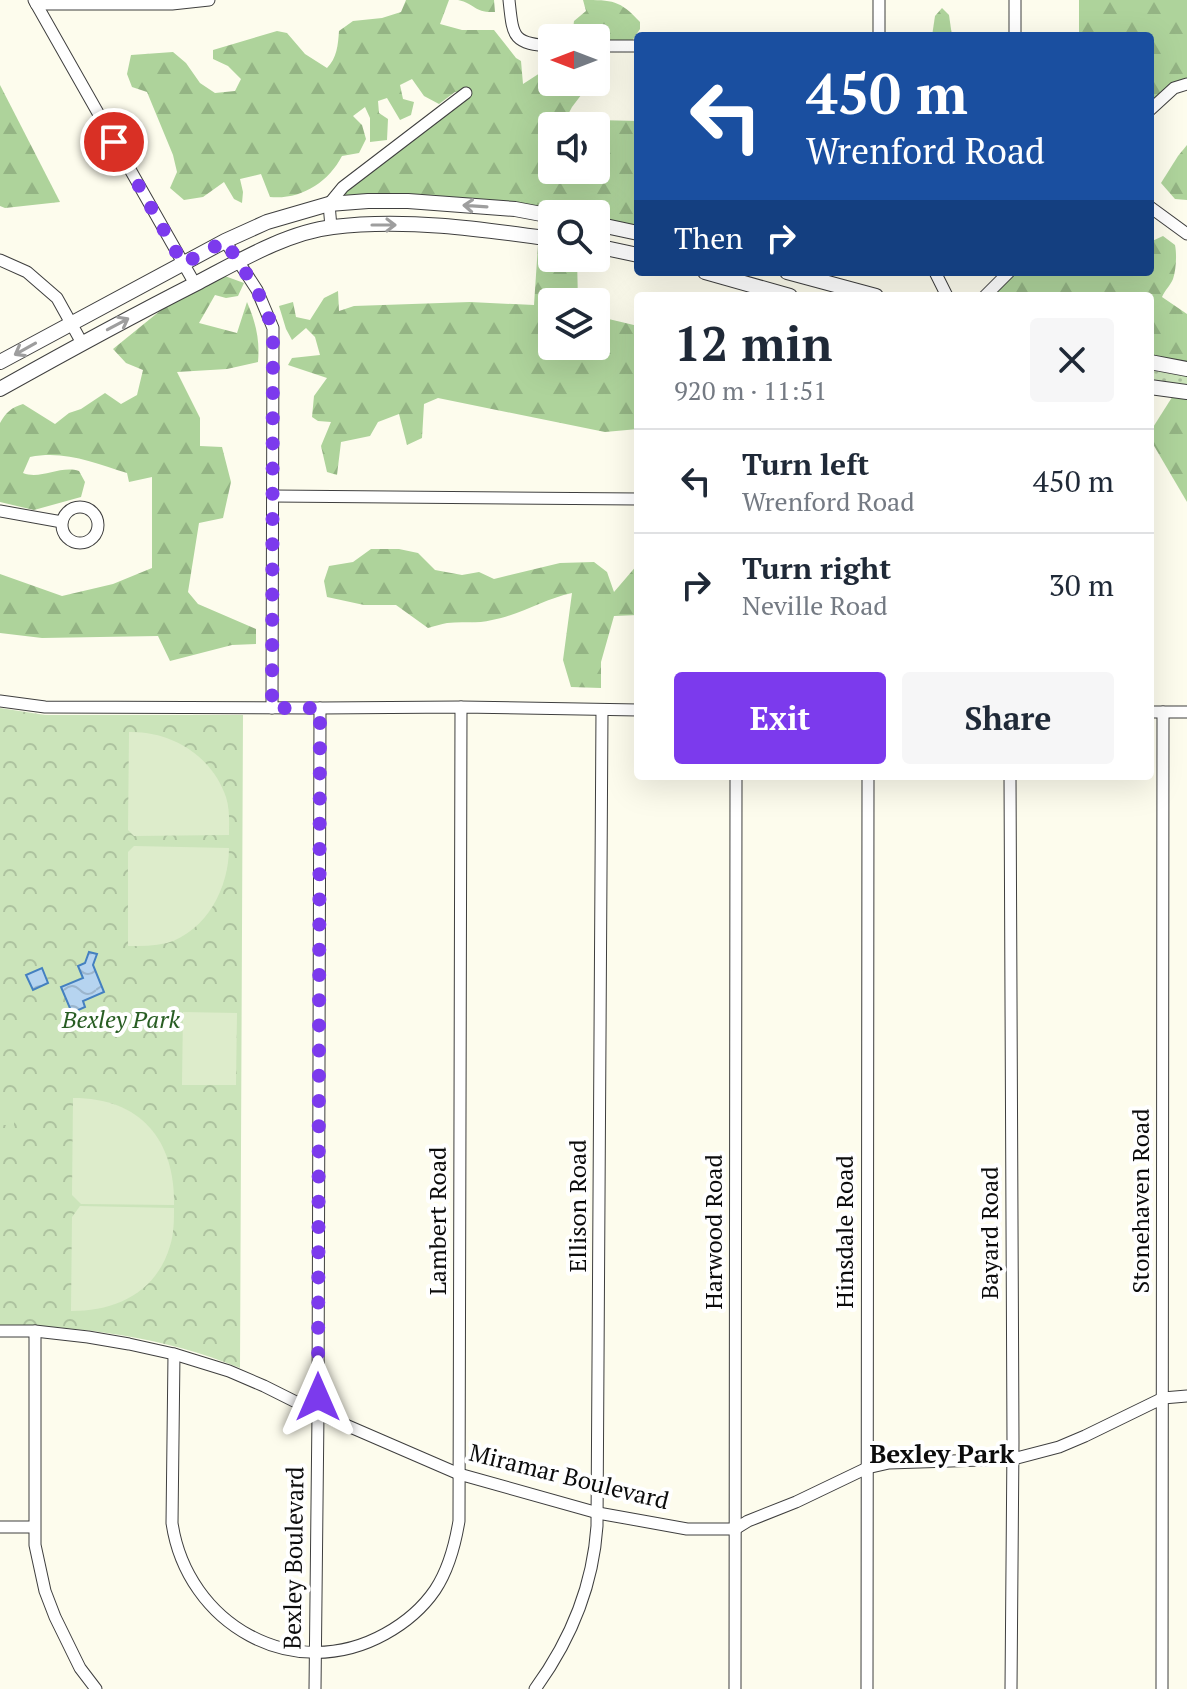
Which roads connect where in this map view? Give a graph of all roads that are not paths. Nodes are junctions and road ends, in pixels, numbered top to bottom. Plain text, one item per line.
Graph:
1 (209, 0) edge
2 (509, 0) edge
3 (879, 0) edge
4 (1015, 0) edge
5 (35, 2) edge
6 (879, 32) edge
7 (1015, 32) edge
8 (538, 45) edge
9 (610, 46) edge
10 (634, 46) edge
11 (1187, 84) edge
12 (466, 93) dead end
13 (1154, 106) edge
14 (329, 204) junction
15 (1154, 210) edge
16 (538, 213) edge
17 (331, 227) junction
18 (610, 227) edge
19 (634, 232) edge
20 (1187, 234) edge
21 (538, 237) edge
22 (225, 241) junction
23 (610, 249) edge
24 (634, 254) edge
25 (0, 260) edge
26 (239, 261) junction
27 (183, 264) junction
28 (719, 276) edge
29 (802, 276) edge
30 (1005, 276) edge
31 (195, 284) junction
32 (776, 292) edge
33 (861, 292) edge
34 (989, 292) edge
35 (71, 323) junction
36 (82, 343) junction
37 (0, 362) edge
38 (1154, 363) edge
39 (1187, 369) edge
40 (1154, 388) edge
41 (0, 389) edge
42 (1187, 392) edge
43 (273, 496) junction
44 (634, 499) edge
45 (0, 511) edge
46 (62, 522) dead end
47 (0, 701) edge
48 (461, 707) junction
49 (272, 708) junction
50 (320, 708) junction
51 (602, 710) junction
52 (634, 710) edge
53 (1154, 712) edge
54 (1163, 712) junction
55 (1187, 712) edge
56 (736, 780) edge
57 (868, 780) edge
58 (1010, 780) edge
59 (0, 1331) edge
60 (35, 1331) junction
61 (174, 1354) junction
62 (1187, 1396) edge
63 (1163, 1398) junction
64 (318, 1413) junction
65 (1013, 1459) junction
66 (867, 1468) junction
67 (459, 1474) junction
68 (598, 1513) junction
69 (0, 1527) edge
70 (34, 1527) junction
71 (735, 1529) junction
72 (315, 1653) junction
73 (92, 1687) edge
74 (315, 1689) edge
75 (536, 1689) edge
76 (735, 1689) edge
77 (867, 1689) edge
78 (1011, 1689) edge
79 (1162, 1689) edge

1 - 5 street
2 - 8 street
3 - 6 street
4 - 7 street
5 - 27 street
9 - 10 street
11 - 13 street
12 - 14 street
16 -> 14 street
14 - 17 street
14 - 22 street
15 - 20 street
17 -> 21 street
17 - 26 street
18 - 19 street
22 - 26 street
22 - 27 street
23 - 24 street
25 - 35 street
26 - 31 street
26 - 43 street
27 - 31 street
27 - 35 street
28 - 32 street
29 - 33 street
30 - 34 street
36 -> 31 street
35 - 36 street
35 -> 37 street
36 - 41 street
38 - 39 street
40 - 42 street
43 - 44 street
43 - 49 street
45 - 46 street
47 - 49 street
48 - 50 street
48 - 51 street
48 - 67 street, Lambert Road
49 - 50 street
50 - 64 street, Bexley Boulevard
51 - 52 street
51 - 68 street, Ellison Road
53 - 54 street
54 - 55 street
54 - 63 street, Stonehaven Road
56 - 71 street, Harwood Road
57 - 66 street, Hinsdale Road
58 - 65 street, Bayard Road
59 - 60 street, Miramar Boulevard
60 - 61 street, Miramar Boulevard
60 - 70 street
61 - 64 street, Miramar Boulevard
61 - 72 street, Lambert Road
62 - 63 street, Miramar Boulevard
63 - 65 street, Miramar Boulevard
63 - 79 street, Stonehaven Road
64 - 67 street, Miramar Boulevard
64 - 72 street, Bexley Boulevard
65 - 66 street, Miramar Boulevard
65 - 78 street, Bayard Road
66 - 71 street, Miramar Boulevard
66 - 77 street, Hinsdale Road
67 - 68 street, Miramar Boulevard
67 - 72 street, Lambert Road
68 - 71 street, Miramar Boulevard
68 - 75 street, Ellison Road
69 - 70 street
70 - 73 street
71 - 76 street, Harwood Road
72 - 74 street, Bexley Boulevard

